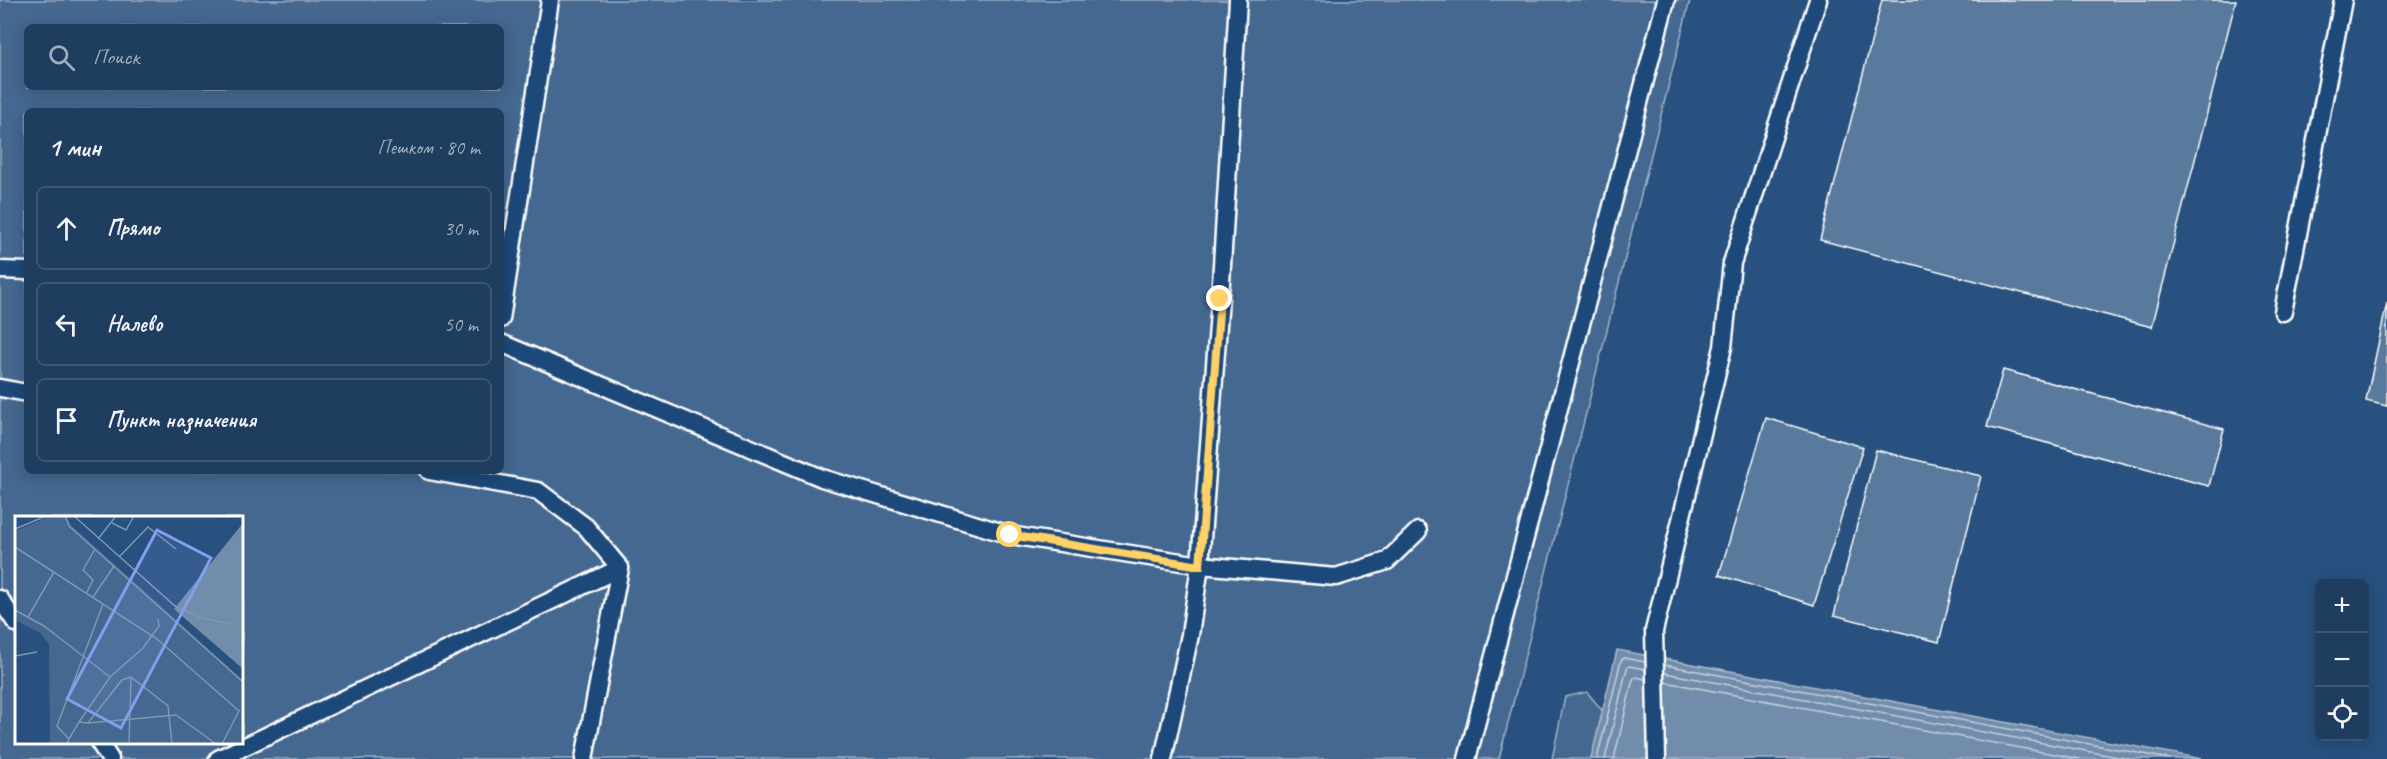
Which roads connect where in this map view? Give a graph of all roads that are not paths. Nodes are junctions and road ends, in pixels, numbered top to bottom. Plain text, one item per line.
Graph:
1 (550, 0) edge
2 (1238, 0) edge
3 (1666, 0) edge
4 (1818, 0) edge
5 (2343, 0) edge
6 (0, 270) edge
7 (24, 271) edge
8 (504, 299) edge
9 (2283, 312) dead end
10 (504, 344) edge
11 (0, 388) edge
12 (24, 392) edge
13 (445, 474) edge
14 (1418, 531) dead end
15 (1200, 566) junction
16 (620, 568) junction
17 (0, 598) edge
18 (15, 621) edge
19 (100, 744) edge
20 (110, 759) edge
21 (218, 759) edge
22 (584, 759) edge
23 (1163, 759) edge
24 (1467, 759) edge
25 (1658, 759) edge

1 - 8 lane
2 - 15 lane
3 - 24 lane
4 - 25 lane
5 - 9 lane
6 - 7 lane
10 - 15 lane
11 - 12 lane
13 - 16 lane
14 - 15 lane
15 - 23 lane
16 - 21 lane
16 - 22 lane
17 - 18 lane
19 - 20 lane

